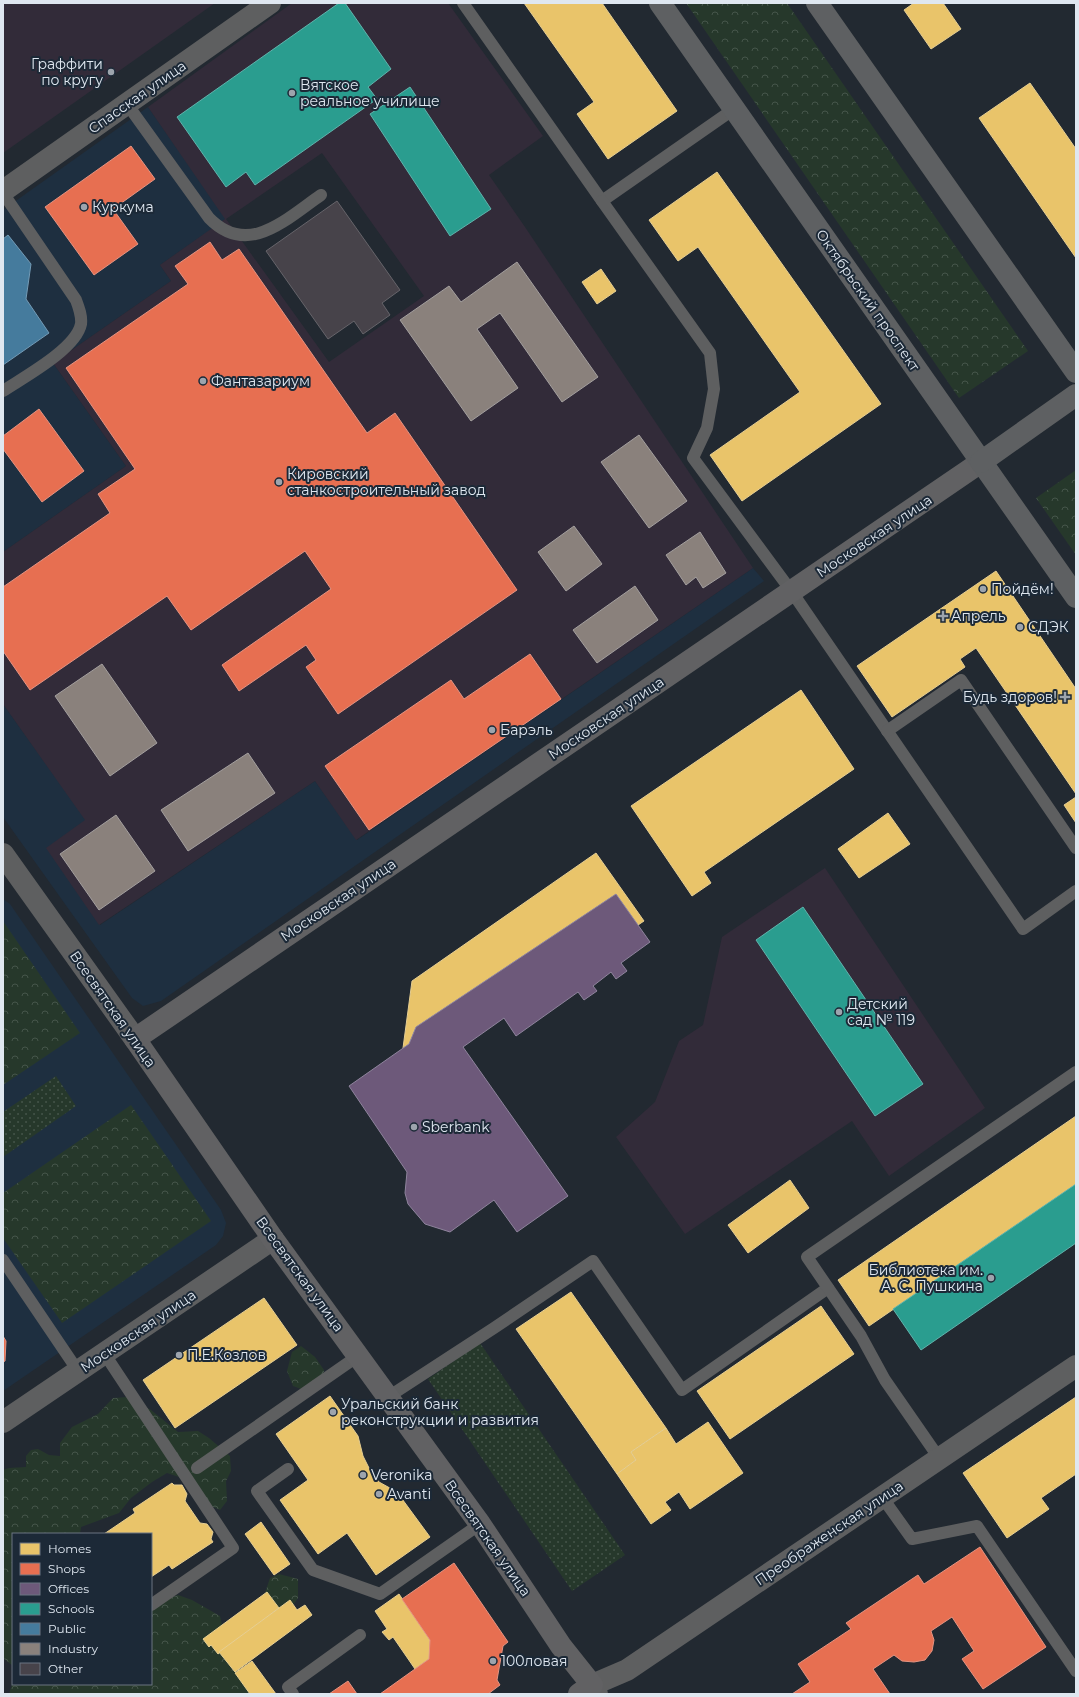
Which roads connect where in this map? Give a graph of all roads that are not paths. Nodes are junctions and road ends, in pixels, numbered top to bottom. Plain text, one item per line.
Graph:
1 (270, 3) edge
2 (463, 3) edge
3 (660, 3) edge
4 (817, 3) edge
5 (127, 104) junction
6 (734, 108) junction
7 (3, 192) edge
8 (321, 195) dead end
9 (602, 201) junction
10 (1076, 372) edge
11 (3, 391) edge
12 (1076, 395) edge
13 (981, 462) junction
14 (792, 592) junction
15 (1076, 597) edge
16 (888, 731) junction
17 (1076, 848) edge
18 (4, 858) edge
19 (1076, 892) edge
20 (135, 1039) junction
21 (1076, 1072) edge
22 (273, 1239) junction
23 (3, 1260) edge
24 (828, 1288) junction
25 (104, 1353) junction
26 (358, 1356) junction
27 (1076, 1366) edge
28 (78, 1371) junction
29 (388, 1397) junction
30 (3, 1422) edge
31 (939, 1458) junction
32 (198, 1468) dead end
33 (288, 1469) dead end
34 (882, 1497) junction
35 (480, 1524) junction
36 (152, 1604) edge
37 (360, 1635) dead end
38 (1076, 1671) edge
39 (589, 1691) edge
40 (293, 1694) edge

1 - 5 street, Спасская улица
2 - 9 lane
3 - 6 main road, Октябрьский проспект
4 - 10 main road
5 - 7 street, Спасская улица
5 - 8 lane
6 - 9 lane
6 - 13 main road, Октябрьский проспект
7 - 11 lane
9 - 14 lane
12 - 13 main road, Московская улица
13 - 14 main road, Московская улица
13 - 15 main road, Октябрьский проспект
14 - 16 lane
14 - 20 main road, Московская улица
16 - 17 lane
16 - 19 lane
18 - 20 street, Всесвятская улица
20 - 22 main road, Всесвятская улица
21 - 24 lane
22 - 25 street, Московская улица
22 - 26 main road, Всесвятская улица
23 - 28 lane
24 - 29 lane
24 - 31 lane
25 - 28 street, Московская улица
25 - 36 lane
26 - 29 main road, Всесвятская улица
26 - 32 lane
27 - 31 street, Преображенская улица
28 - 30 street, Московская улица
29 - 35 main road, Всесвятская улица
31 - 34 street, Преображенская улица
33 - 35 lane
34 - 38 lane
34 - 39 street, Преображенская улица
35 - 39 main road, Всесвятская улица
37 - 40 lane

